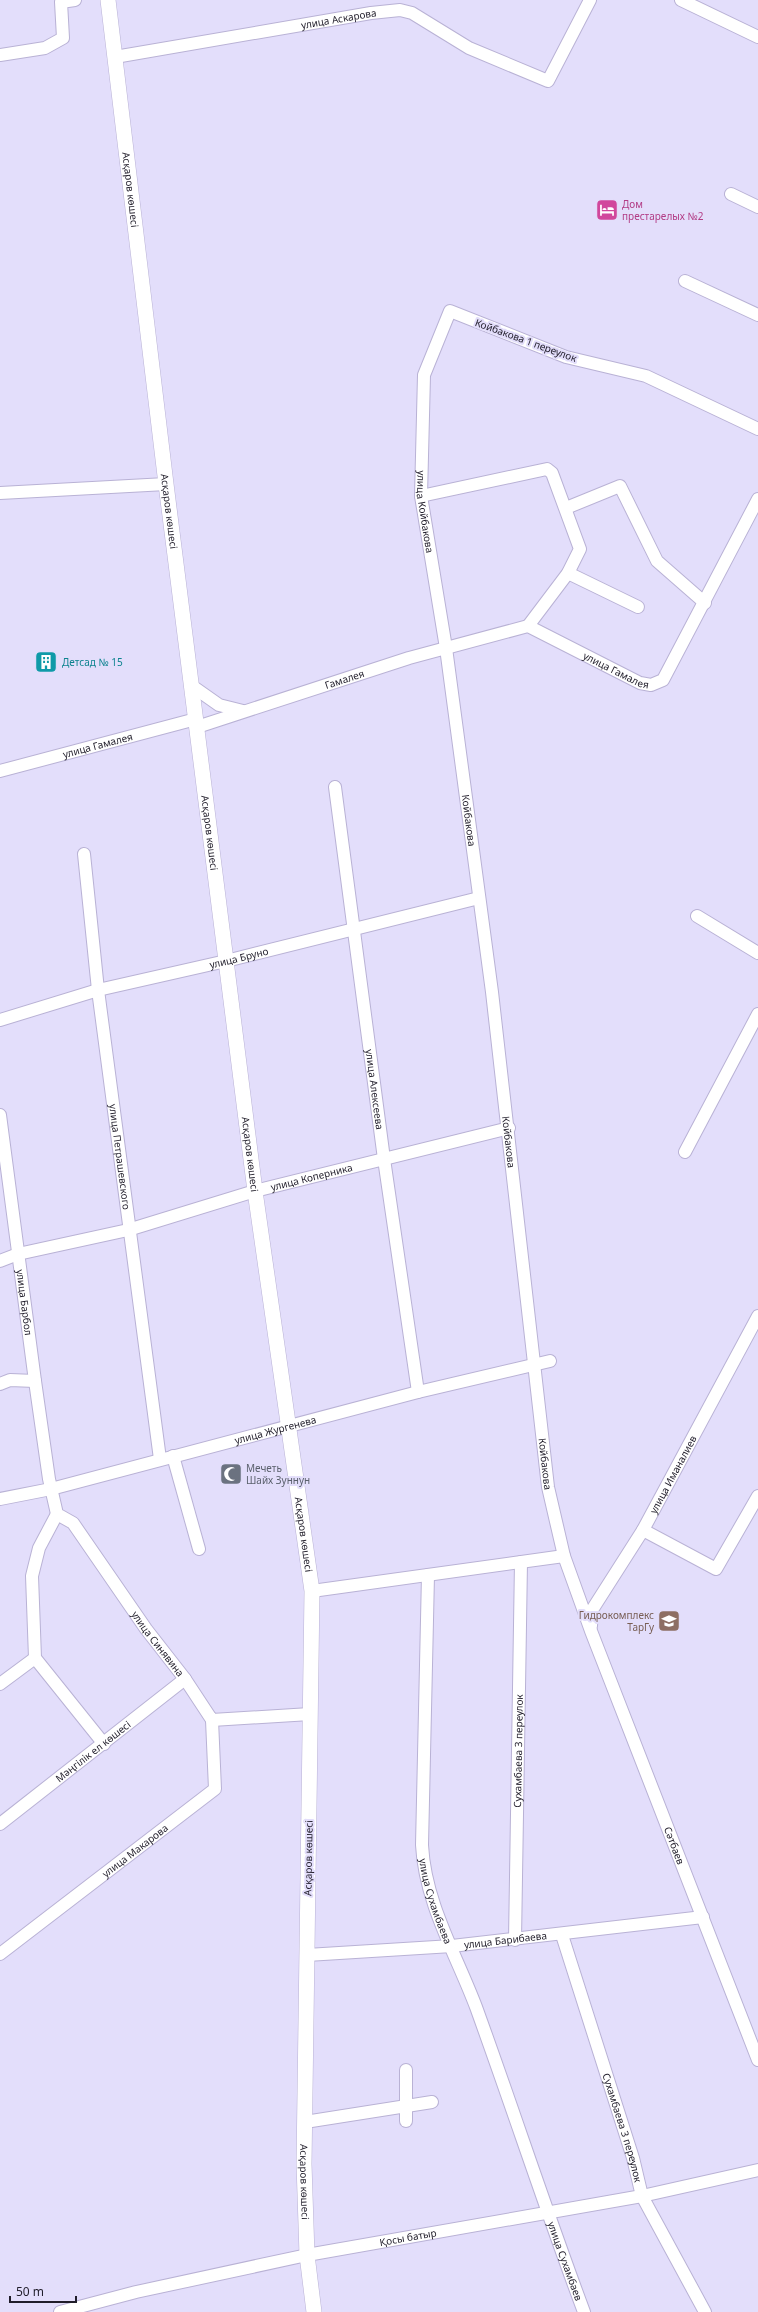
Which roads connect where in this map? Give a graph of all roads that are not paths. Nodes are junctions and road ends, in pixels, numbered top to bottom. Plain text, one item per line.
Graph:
1 (75, 0) edge
2 (108, 0) edge
3 (590, 0) edge
4 (681, 0) edge
5 (758, 37) edge
6 (0, 55) edge
7 (115, 57) junction
8 (731, 194) dead end
9 (758, 207) edge
10 (685, 282) dead end
11 (450, 311) joint
12 (758, 315) edge
13 (758, 429) edge
14 (166, 484) junction
15 (0, 493) edge
16 (421, 496) junction
17 (758, 499) edge
18 (566, 508) junction
19 (568, 573) junction
20 (705, 603) junction
21 (638, 607) dead end
22 (528, 626) junction
23 (446, 648) junction
24 (192, 686) junction
25 (243, 711) junction
26 (196, 723) junction
27 (0, 771) edge
28 (335, 787) dead end
29 (84, 854) dead end
30 (479, 898) junction
31 (697, 916) dead end
32 (354, 929) junction
33 (758, 954) edge
34 (226, 961) junction
35 (98, 990) junction
36 (758, 1014) edge
37 (0, 1020) edge
38 (0, 1115) edge
39 (509, 1128) junction
40 (3, 1148) edge
41 (685, 1152) dead end
42 (384, 1160) junction
43 (255, 1191) junction
44 (128, 1230) junction
45 (18, 1254) junction
46 (0, 1261) edge
47 (758, 1316) edge
48 (550, 1362) dead end
49 (535, 1367) junction
50 (35, 1381) junction
51 (0, 1384) edge
52 (418, 1392) junction
53 (289, 1427) junction
54 (173, 1456) junction
55 (160, 1459) junction
56 (51, 1489) junction
57 (758, 1496) edge
58 (0, 1499) edge
59 (57, 1514) junction
60 (644, 1530) junction
61 (199, 1549) dead end
62 (564, 1556) junction
63 (521, 1562) junction
64 (428, 1574) junction
65 (312, 1591) junction
66 (591, 1631) junction
67 (35, 1658) junction
68 (185, 1679) junction
69 (0, 1684) edge
70 (310, 1714) junction
71 (212, 1720) junction
72 (104, 1744) junction
73 (0, 1824) edge
74 (703, 1917) junction
75 (562, 1935) junction
76 (515, 1940) junction
77 (452, 1946) junction
78 (0, 1954) edge
79 (307, 1955) junction
80 (757, 2055) edge
81 (406, 2070) dead end
82 (432, 2102) dead end
83 (406, 2106) junction
84 (406, 2121) dead end
85 (305, 2122) junction
86 (758, 2170) edge
87 (642, 2196) junction
88 (546, 2211) junction
89 (307, 2255) junction
90 (60, 2312) edge
91 (314, 2312) edge
92 (584, 2312) edge
93 (705, 2312) edge

1 - 6 street
2 - 7 main road, Асқаров көшесі
3 - 7 street, улица Аскарова
4 - 5 street
7 - 14 main road, Асқаров көшесі
8 - 9 street
10 - 12 street
11 - 13 street, Койбакова 1 переулок
11 - 16 street, улица Койбакова
14 - 15 street
14 - 24 main road, Асқаров көшесі
16 - 18 street
16 - 23 street, улица Койбакова
17 - 20 street, улица Гамалея
18 - 19 street
18 - 20 street
19 - 21 street
19 - 22 street
20 - 22 street, улица Гамалея
22 - 23 street
23 - 25 street, Гамалея
23 - 30 street, Койбакова
24 - 25 street
24 - 26 main road, Асқаров көшесі
25 - 26 street, Гамалея
26 - 27 street, улица Гамалея
26 - 34 main road, Асқаров көшесі
28 - 32 street, улица Алексеева
29 - 35 street, улица Петрашевского
30 - 32 street, улица Бруно
30 - 39 street, Койбакова
31 - 33 street
32 - 34 street, улица Бруно
32 - 42 street, улица Алексеева
34 - 35 street, улица Бруно
34 - 43 main road, Асқаров көшесі
35 - 37 street, улица Бруно
35 - 44 street, улица Петрашевского
36 - 41 street
38 - 40 street, улица Барбол
39 - 42 street, улица Коперника
39 - 49 street, Койбакова
40 - 45 street, улица Барбол
42 - 43 street, улица Коперника
42 - 52 street, улица Алексеева
43 - 44 street, улица Коперника
43 - 53 main road, Асқаров көшесі
44 - 45 street, улица Коперника
44 - 55 street, улица Петрашевского
45 - 46 street, улица Коперника
45 - 50 street, улица Барбол
47 - 60 street, улица Иманалиев
48 - 49 street, улица Жургенева
49 - 52 street, улица Жургенева
49 - 62 street, Койбакова
50 - 51 street
50 - 56 street, улица Барбол
52 - 53 street, улица Жургенева
53 - 54 street, улица Жургенева
53 - 65 main road, Асқаров көшесі
54 - 55 street, улица Жургенева
54 - 61 street
55 - 56 street, улица Жургенева
56 - 58 street, улица Жургенева
56 - 59 street
57 - 60 street
59 - 67 street
59 - 68 street, улица Синявина
60 - 66 street, улица Иманалиев
62 - 63 street
62 - 66 street, Койбакова
63 - 64 street
63 - 76 street, Сухамбаева 3 переулок
64 - 65 street
64 - 77 street, улица Сухамбаева
65 - 70 main road, Асқаров көшесі
66 - 74 street, Сәтбаев
67 - 69 street
67 - 72 street
68 - 71 street, улица Синявина
68 - 72 street, Мәңгілік ел көшесі
70 - 71 street
70 - 79 main road, Асқаров көшесі
71 - 78 street, улица Макарова
72 - 73 street, Мәңгілік ел көшесі
74 - 75 street, улица Барибаева
74 - 80 street, Сәтбаев
75 - 76 street, улица Барибаева
75 - 87 street, Сухамбаева 3 переулок
76 - 77 street, улица Барибаева
77 - 79 street, улица Барибаева
77 - 88 street, улица Сухамбаева
79 - 85 main road, Асқаров көшесі
81 - 83 street
82 - 83 street
83 - 84 street
83 - 85 street
85 - 89 main road, Асқаров көшесі
86 - 87 street, Қосы батыр
87 - 88 street, Қосы батыр
87 - 93 street, Сухамбаева 3 переулок
88 - 89 street, Қосы батыр
88 - 92 street, улица Сухамбаев
89 - 90 street, Қосы батыр
89 - 91 main road, Асқаров көшесі

